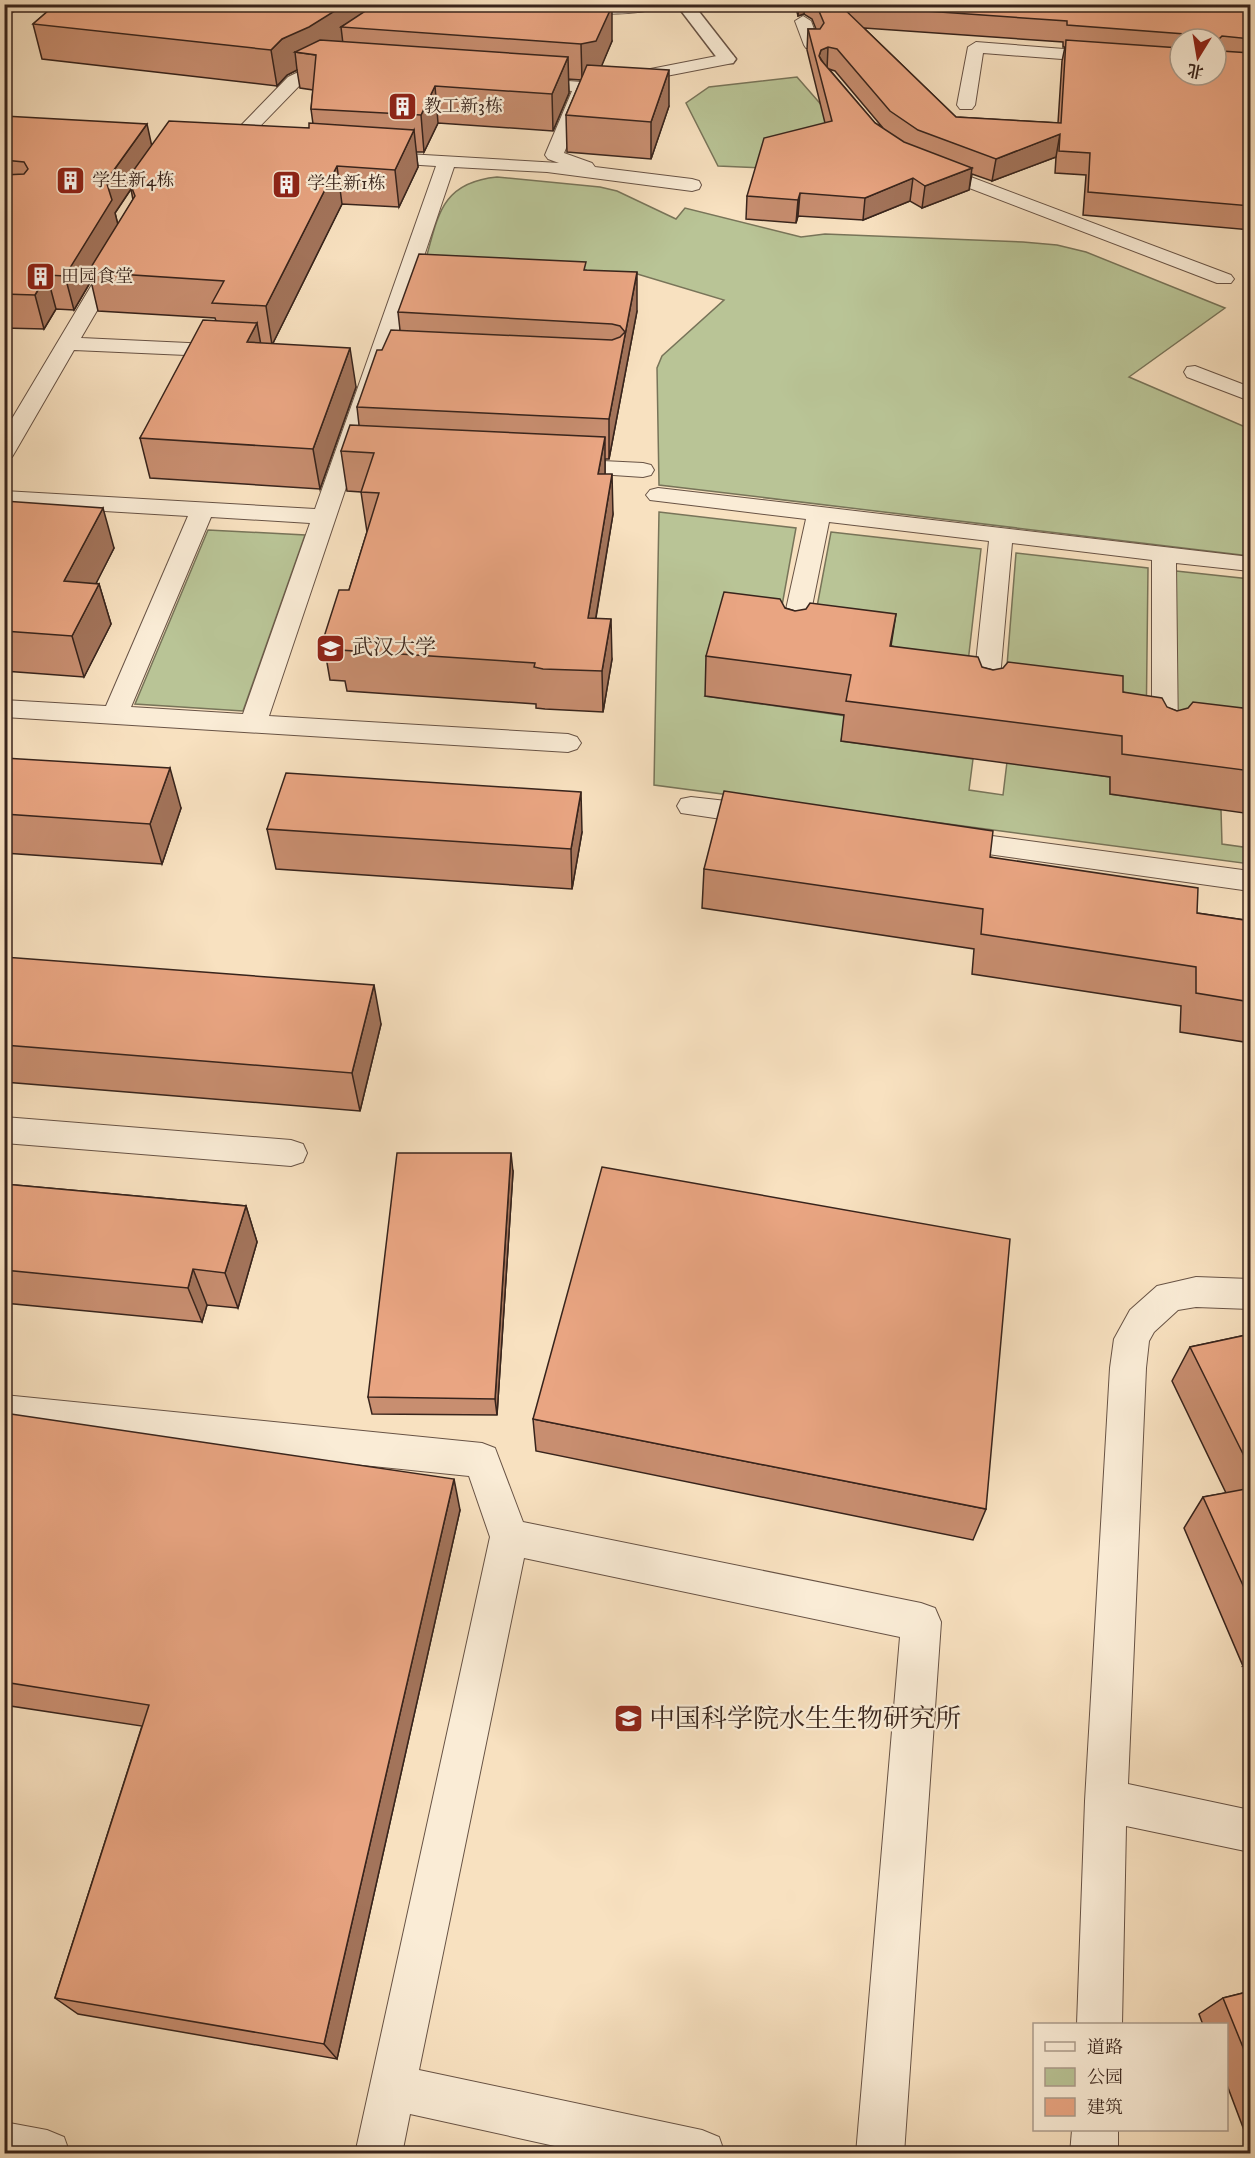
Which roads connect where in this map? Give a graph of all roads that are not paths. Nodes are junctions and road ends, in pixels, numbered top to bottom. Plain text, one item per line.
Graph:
1 (19, 4) edge
2 (44, 4) edge
3 (397, 4) edge
4 (560, 4) edge
5 (657, 4) edge
6 (684, 4) edge
7 (4, 11) edge
8 (113, 12) edge
9 (803, 21) dead end
10 (812, 45) edge
11 (727, 58) joint
12 (1168, 62) edge
13 (321, 68) junction
14 (345, 70) edge
15 (511, 82) edge
16 (593, 85) junction
17 (966, 105) dead end
18 (208, 146) edge
19 (229, 148) junction
20 (252, 149) edge
21 (355, 156) edge
22 (447, 161) junction
23 (919, 162) edge
24 (601, 173) junction
25 (692, 185) dead end
26 (126, 243) edge
27 (1224, 279) dead end
28 (66, 343) junction
29 (251, 352) edge
30 (356, 357) dead end
31 (379, 359) junction
32 (402, 360) edge
33 (1195, 372) dead end
34 (1251, 395) edge
35 (4, 452) edge
36 (345, 455) junction
37 (369, 456) edge
38 (536, 464) edge
39 (643, 470) dead end
40 (658, 495) dead end
41 (4, 498) edge
42 (202, 510) junction
43 (819, 514) junction
44 (324, 517) junction
45 (1001, 535) junction
46 (1164, 554) junction
47 (1251, 564) edge
48 (792, 641) edge
49 (985, 700) edge
50 (4, 708) edge
51 (115, 715) junction
52 (253, 724) junction
53 (1165, 740) edge
54 (568, 743) dead end
55 (691, 806) dead end
56 (784, 818) edge
57 (924, 837) edge
58 (1251, 881) edge
59 (4, 1131) edge
60 (291, 1153) dead end
61 (1251, 1294) edge
62 (4, 1411) edge
63 (509, 1537) junction
64 (1106, 1801) junction
65 (1251, 1832) edge
66 (1099, 2023) edge
67 (392, 2088) junction
68 (1095, 2131) edge
69 (4, 2145) edge
70 (47, 2154) edge
71 (378, 2154) edge
72 (702, 2154) edge
73 (880, 2154) edge
74 (1094, 2154) edge

1 - 7 street
2 - 8 lane
3 - 13 lane
4 - 5 lane
6 - 11 street
9 - 10 lane
11 - 16 lane
12 - 17 lane
13 - 14 lane
13 - 19 lane
15 - 16 lane
16 - 24 lane
18 - 19 lane
19 - 20 lane
21 - 22 lane
22 - 24 lane
22 - 31 lane
23 - 27 lane
24 - 25 lane
26 - 28 lane
28 - 29 lane
28 - 35 lane
30 - 31 lane
31 - 32 lane
31 - 36 lane
33 - 34 lane
36 - 37 lane
36 - 44 lane
38 - 39 lane
40 - 43 lane
41 - 42 lane
42 - 44 lane
42 - 51 lane
43 - 45 lane
43 - 48 lane
44 - 52 lane
45 - 46 lane
45 - 49 lane
46 - 47 lane
46 - 53 lane
50 - 51 lane
51 - 52 lane
52 - 54 lane
55 - 56 lane
57 - 58 lane
59 - 60 lane
61 - 64 lane
62 - 63 lane
63 - 67 lane
63 - 73 lane
64 - 65 lane
64 - 66 lane
67 - 71 lane
67 - 72 lane
68 - 74 lane
69 - 70 lane

